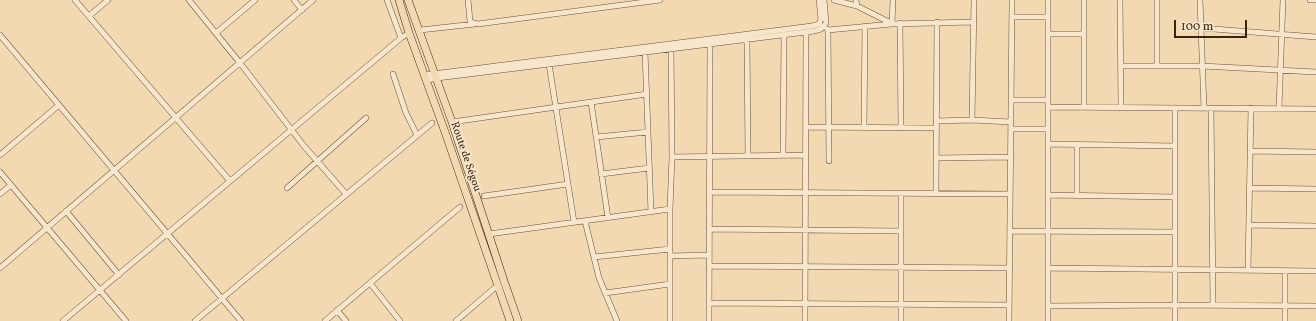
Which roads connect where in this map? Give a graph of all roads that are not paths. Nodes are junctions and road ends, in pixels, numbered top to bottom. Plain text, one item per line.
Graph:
1 (76, 0) edge
2 (108, 0) edge
3 (189, 0) edge
4 (255, 0) edge
5 (294, 0) edge
6 (313, 0) edge
7 (387, 0) edge
8 (399, 0) edge
9 (408, 0) edge
10 (468, 0) edge
11 (660, 0) edge
12 (819, 0) edge
13 (824, 0) edge
14 (834, 0) edge
15 (856, 0) edge
16 (893, 0) edge
17 (974, 0) edge
18 (1012, 0) edge
19 (1048, 0) edge
20 (1084, 0) edge
21 (1120, 0) edge
22 (1157, 0) edge
23 (1200, 0) edge
24 (1283, 0) edge
25 (1310, 0) edge
26 (1316, 0) edge
27 (857, 6) junction
28 (302, 10) junction
29 (89, 16) junction
30 (1012, 17) junction
31 (1048, 17) junction
32 (937, 22) junction
33 (974, 22) junction
34 (900, 23) junction
35 (478, 24) junction
36 (892, 24) junction
37 (865, 26) junction
38 (824, 27) junction
39 (1201, 28) junction
40 (420, 30) junction
41 (806, 32) junction
42 (216, 33) junction
43 (409, 33) junction
44 (1048, 34) junction
45 (1084, 34) junction
46 (1282, 34) junction
47 (0, 35) edge
48 (784, 35) junction
49 (1316, 37) edge
50 (401, 38) junction
51 (747, 40) junction
52 (2, 43) edge
53 (710, 45) junction
54 (671, 49) junction
55 (645, 52) junction
56 (240, 62) junction
57 (549, 64) junction
58 (1121, 66) junction
59 (1158, 66) junction
60 (1202, 66) junction
61 (1280, 70) junction
62 (1316, 72) edge
63 (393, 74) dead end
64 (436, 75) junction
65 (426, 77) junction
66 (647, 94) junction
67 (1011, 100) junction
68 (1048, 100) junction
69 (591, 102) junction
70 (59, 105) junction
71 (556, 107) junction
72 (1048, 107) junction
73 (1084, 107) junction
74 (1121, 107) junction
75 (1175, 108) junction
76 (1204, 108) junction
77 (1211, 108) junction
78 (1250, 108) junction
79 (1279, 108) junction
80 (1316, 109) edge
81 (176, 118) junction
82 (366, 118) dead end
83 (972, 120) junction
84 (452, 122) junction
85 (936, 122) junction
86 (1011, 122) junction
87 (432, 123) dead end
88 (806, 127) junction
89 (828, 127) junction
90 (864, 127) junction
91 (901, 128) junction
92 (936, 128) junction
93 (292, 129) junction
94 (1011, 129) junction
95 (1048, 129) junction
96 (648, 132) junction
97 (417, 135) junction
98 (596, 137) junction
99 (1048, 144) junction
100 (1077, 145) junction
101 (1175, 146) junction
102 (1250, 151) junction
103 (1316, 152) edge
104 (0, 155) edge
105 (783, 155) junction
106 (805, 155) junction
107 (748, 156) junction
108 (672, 157) junction
109 (710, 157) junction
110 (1010, 157) junction
111 (936, 158) junction
112 (317, 161) junction
113 (829, 162) dead end
114 (649, 168) junction
115 (114, 170) junction
116 (0, 172) edge
117 (602, 174) junction
118 (230, 181) junction
119 (568, 184) junction
120 (11, 185) junction
121 (287, 188) dead end
122 (1250, 188) junction
123 (1316, 189) edge
124 (710, 192) junction
125 (805, 193) junction
126 (0, 194) edge
127 (346, 194) junction
128 (901, 194) junction
129 (936, 194) junction
130 (1010, 194) junction
131 (1048, 195) junction
132 (484, 196) dead end
133 (1077, 196) junction
134 (1175, 197) junction
135 (460, 207) dead end
136 (670, 209) junction
137 (66, 211) junction
138 (650, 212) junction
139 (608, 218) junction
140 (585, 221) junction
141 (574, 222) junction
142 (1249, 225) junction
143 (1316, 226) edge
144 (47, 228) junction
145 (710, 229) junction
146 (805, 230) junction
147 (901, 231) junction
148 (1010, 231) junction
149 (1048, 231) junction
150 (1175, 232) junction
151 (167, 234) junction
152 (489, 234) junction
153 (670, 248) junction
154 (710, 255) junction
155 (670, 256) junction
156 (594, 257) junction
157 (709, 266) junction
158 (805, 266) junction
159 (901, 267) junction
160 (0, 268) edge
161 (1010, 268) junction
162 (1048, 268) junction
163 (1175, 270) junction
164 (1213, 270) junction
165 (1248, 270) junction
166 (1285, 271) junction
167 (1316, 271) edge
168 (119, 275) junction
169 (370, 283) junction
170 (670, 284) junction
171 (497, 286) junction
172 (100, 290) junction
173 (605, 293) junction
174 (222, 298) junction
175 (709, 303) junction
176 (805, 304) junction
177 (901, 304) junction
178 (1009, 305) junction
179 (1175, 305) junction
180 (1213, 305) junction
181 (1048, 306) junction
182 (1285, 306) junction
183 (1316, 306) edge
184 (337, 310) junction
185 (63, 321) edge
186 (126, 321) edge
187 (195, 321) edge
188 (241, 321) edge
189 (325, 321) edge
190 (346, 321) edge
191 (400, 321) edge
192 (456, 321) edge
193 (510, 321) edge
194 (518, 321) edge
195 (617, 321) edge
196 (670, 321) edge
197 (709, 321) edge
198 (805, 321) edge
199 (901, 321) edge
200 (1009, 321) edge
201 (1048, 321) edge
202 (1175, 321) edge
203 (1285, 321) edge

1 - 29 street
2 - 29 street
3 - 42 street
4 - 42 street
5 - 28 street
6 - 28 street
7 - 50 street
8 - 43 highway, Route de Ségou
9 - 40 highway, Route de Ségou
10 - 35 street
11 - 35 street
12 - 38 street
13 - 38 street
14 - 27 street
15 - 27 street
16 - 36 street
17 - 33 street
18 - 30 street
19 - 31 street
20 - 45 street
21 - 58 street
22 - 59 street
23 - 39 street
24 - 46 street
25 - 26 street
27 - 36 street
28 - 56 street
29 - 81 street
30 - 31 street
30 - 67 street
31 - 44 street
32 - 33 street
32 - 34 street
32 - 85 street
33 - 83 street
34 - 36 street
34 - 91 street
35 - 40 street
36 - 37 street
37 - 38 street
37 - 90 street
38 - 41 street
38 - 64 street
38 - 89 street
39 - 46 street
39 - 60 street
40 - 64 highway, Route de Ségou
41 - 48 street
41 - 88 street
42 - 56 street
43 - 50 street
43 - 65 highway, Route de Ségou
44 - 45 street
44 - 68 street
45 - 73 street
46 - 49 street
46 - 61 street
47 - 52 street
48 - 51 street
48 - 105 street
50 - 93 street
51 - 53 street
51 - 107 street
52 - 70 street
53 - 54 street
53 - 109 street
54 - 55 street
54 - 108 street
55 - 57 street
55 - 66 street
56 - 81 street
56 - 93 street
57 - 64 street
57 - 71 street
58 - 59 street
58 - 74 street
59 - 60 street
60 - 61 street
60 - 76 street
61 - 62 street
61 - 79 street
63 - 97 street
64 - 65 street
64 - 84 highway, Route de Ségou
65 - 171 highway, Route de Ségou
66 - 69 street
66 - 96 street
67 - 68 street
67 - 86 street
68 - 72 street
69 - 71 street
69 - 98 street
70 - 104 street
70 - 115 street
71 - 84 street
71 - 119 street
72 - 73 street
72 - 95 street
73 - 74 street
74 - 75 street
75 - 76 street
75 - 101 street
76 - 77 street
77 - 78 street
77 - 164 street
78 - 79 street
78 - 102 street
79 - 80 street
81 - 115 street
81 - 118 street
82 - 112 street
83 - 85 street
83 - 86 street
84 - 152 highway, Route de Ségou
85 - 92 street
86 - 94 street
87 - 97 street
88 - 89 street
88 - 106 street
89 - 90 street
89 - 113 street
90 - 91 street
91 - 92 street
92 - 111 street
93 - 112 street
93 - 118 street
94 - 95 street
94 - 110 street
95 - 99 street
96 - 98 street
96 - 114 street
97 - 127 street
98 - 117 street
99 - 100 street
99 - 131 street
100 - 101 street
100 - 133 street
101 - 134 street
102 - 103 street
102 - 122 street
105 - 106 street
105 - 107 street
106 - 125 street
107 - 109 street
108 - 109 street
108 - 136 street
109 - 124 street
110 - 111 street
110 - 130 street
111 - 129 street
112 - 121 street
112 - 127 street
114 - 117 street
114 - 138 street
115 - 137 street
115 - 151 street
116 - 120 street
117 - 139 street
118 - 151 street
119 - 132 street
119 - 141 street
120 - 126 street
120 - 144 street
122 - 123 street
122 - 142 street
124 - 125 street
124 - 145 street
125 - 128 street
125 - 146 street
127 - 174 street
128 - 129 street
128 - 147 street
129 - 130 street
130 - 148 street
131 - 133 street
131 - 149 street
133 - 134 street
134 - 150 street
135 - 169 street
136 - 138 street
136 - 153 street
137 - 144 street
137 - 168 street
138 - 139 street
139 - 140 street
140 - 141 street
140 - 156 street
141 - 152 street
142 - 143 street
142 - 165 street
144 - 160 street
144 - 172 street
145 - 146 street
145 - 154 street
146 - 147 street
146 - 158 street
147 - 159 street
148 - 149 street
148 - 161 street
149 - 150 street
149 - 162 street
150 - 163 street
151 - 168 street
151 - 174 street
152 - 194 highway, Route de Ségou
153 - 155 street
153 - 156 street
154 - 155 street
154 - 157 street
155 - 170 street
156 - 173 street
157 - 158 street
157 - 175 street
158 - 159 street
158 - 176 street
159 - 161 street
159 - 177 street
161 - 178 street
162 - 163 street
162 - 181 street
163 - 164 street
163 - 179 street
164 - 165 street
164 - 180 street
165 - 166 street
166 - 167 street
166 - 182 street
168 - 172 street
169 - 184 street
169 - 191 street
170 - 173 street
170 - 196 street
171 - 192 street
171 - 193 highway, Route de Ségou
172 - 185 street
172 - 186 street
173 - 195 street
174 - 187 street
174 - 188 street
175 - 176 street
175 - 197 street
176 - 177 street
176 - 198 street
177 - 178 street
177 - 199 street
178 - 200 street
179 - 180 street
179 - 181 street
179 - 202 street
180 - 182 street
181 - 201 street
182 - 183 street
182 - 203 street
184 - 189 street
184 - 190 street

